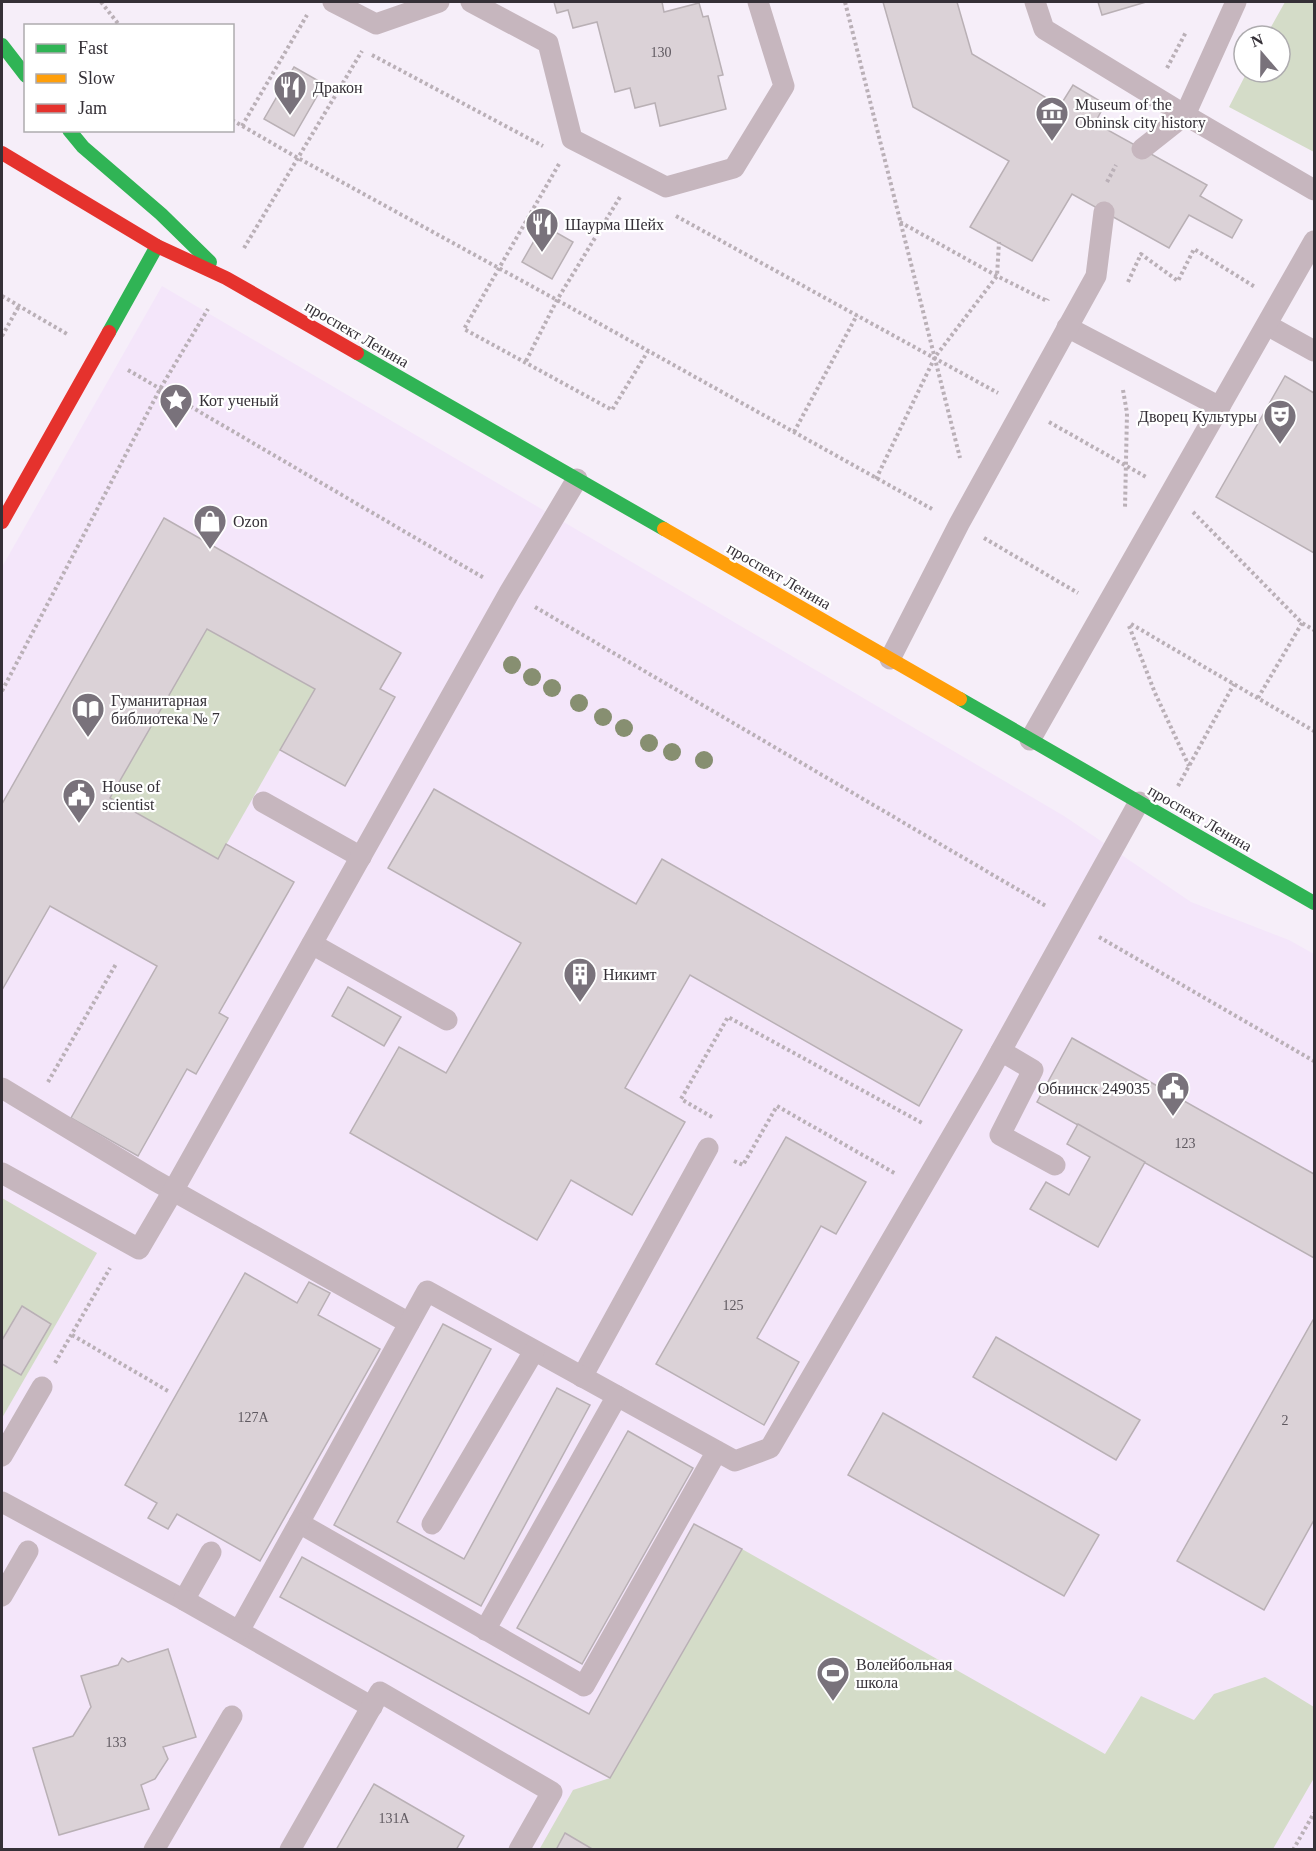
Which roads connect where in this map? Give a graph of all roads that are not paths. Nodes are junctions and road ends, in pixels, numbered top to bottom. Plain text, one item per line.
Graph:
1 (333, 2) edge
2 (439, 2) edge
3 (471, 2) edge
4 (758, 2) edge
5 (1035, 2) edge
6 (1236, 2) edge
7 (2, 45) edge
8 (24, 73) edge
9 (1185, 115) junction
10 (71, 132) edge
11 (1142, 149) dead end
12 (2, 153) edge
13 (1314, 190) edge
14 (1104, 212) dead end
15 (1314, 241) edge
16 (157, 246) junction
17 (226, 278) junction
18 (1267, 325) junction
19 (1067, 327) junction
20 (1314, 351) edge
21 (1220, 407) junction
22 (577, 479) junction
23 (2, 522) edge
24 (890, 659) junction
25 (1030, 740) junction
26 (263, 802) dead end
27 (1139, 802) junction
28 (361, 857) junction
29 (1314, 903) edge
30 (312, 944) junction
31 (447, 1020) dead end
32 (1001, 1052) junction
33 (2, 1088) edge
34 (708, 1148) road end
35 (1055, 1165) dead end
36 (2, 1173) edge
37 (173, 1191) junction
38 (409, 1323) junction
39 (534, 1351) junction
40 (582, 1377) junction
41 (42, 1387) dead end
42 (617, 1396) junction
43 (717, 1451) junction
44 (2, 1456) edge
45 (2, 1502) edge
46 (299, 1523) junction
47 (432, 1524) dead end
48 (28, 1551) dead end
49 (211, 1552) dead end
50 (2, 1596) edge
51 (184, 1600) junction
52 (485, 1630) junction
53 (239, 1631) junction
54 (372, 1707) junction
55 (232, 1716) dead end
56 (154, 1850) edge
57 (290, 1850) edge
58 (519, 1850) edge

1 - 2 lane
3 - 4 lane
5 - 9 lane
6 - 9 lane
7 - 8 main road
9 - 11 lane
9 - 13 lane
10 - 17 main road, проспект Ленина
12 - 16 main road, проспект Ленина
14 - 19 lane
15 - 18 lane
16 - 17 main road, проспект Ленина
16 - 23 main road
17 - 22 main road, проспект Ленина
18 - 20 lane
18 - 21 lane
19 - 21 lane
19 - 24 lane
21 - 25 lane
22 - 24 main road, проспект Ленина
22 - 28 lane
24 - 25 main road, проспект Ленина
25 - 27 main road, проспект Ленина
26 - 28 lane
27 - 29 main road, проспект Ленина
27 - 32 lane
28 - 30 lane
30 - 31 lane
30 - 37 lane
32 - 35 lane
32 - 43 lane
33 - 37 lane
34 - 40 lane
36 - 37 lane
37 - 38 lane
38 - 39 lane
38 - 46 lane
39 - 40 lane
39 - 47 lane
40 - 42 lane
41 - 44 lane
42 - 43 lane
42 - 52 lane
43 - 52 lane
45 - 51 lane
46 - 52 lane
46 - 53 lane
48 - 50 lane
49 - 51 lane
51 - 53 lane
53 - 54 lane
54 - 57 lane
54 - 58 lane
55 - 56 lane

